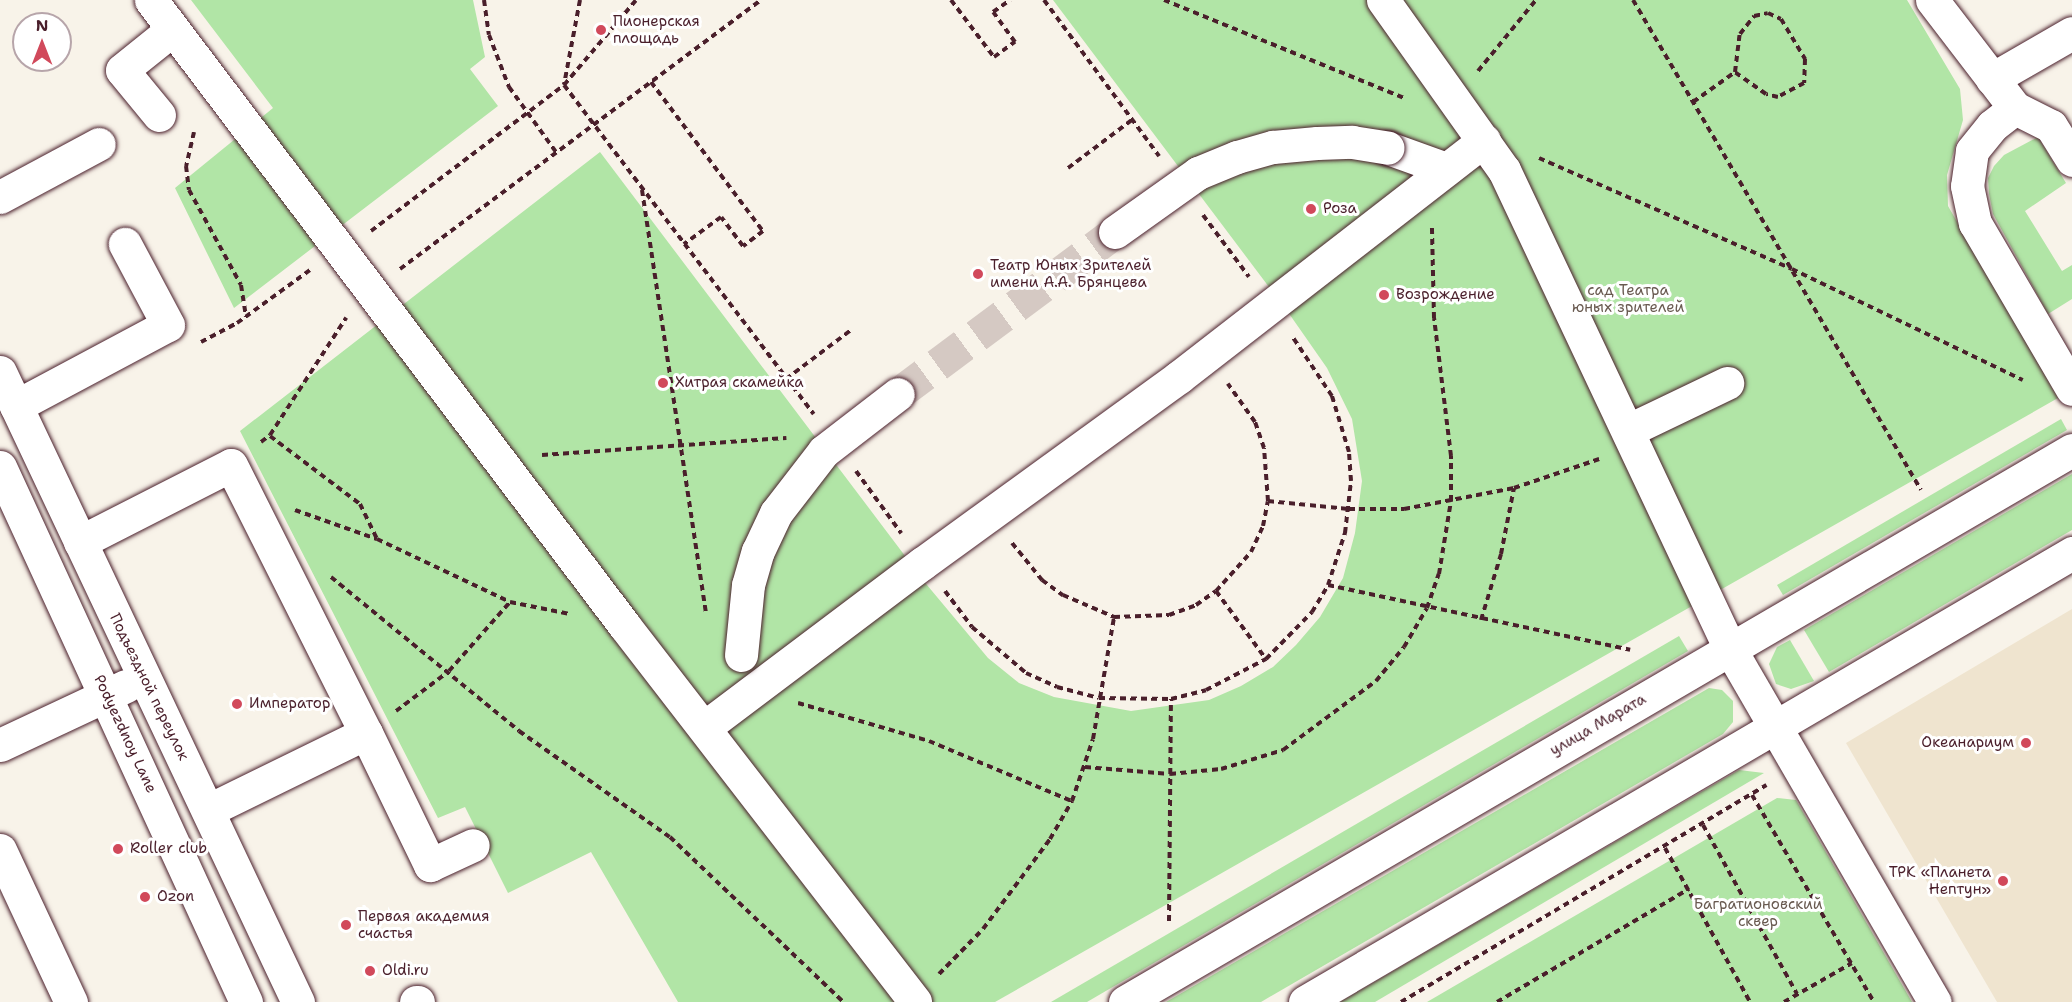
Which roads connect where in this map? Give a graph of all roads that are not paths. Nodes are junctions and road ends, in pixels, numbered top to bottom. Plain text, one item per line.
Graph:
1 (151, 0) edge
2 (1383, 0) edge
3 (1932, 0) edge
4 (173, 28) junction
5 (2072, 33) edge
6 (1992, 79) junction
7 (2015, 108) junction
8 (159, 115) dead end
9 (1484, 140) junction
10 (99, 144) dead end
11 (2072, 160) edge
12 (1439, 174) junction
13 (0, 197) edge
14 (1115, 232) tunnel mouth
15 (125, 244) dead end
16 (0, 372) edge
17 (1727, 383) dead end
18 (2072, 389) edge
19 (898, 394) tunnel mouth
20 (16, 406) junction
21 (1631, 436) junction
22 (2072, 450) edge
23 (39, 453) junction
24 (0, 470) edge
25 (81, 542) junction
26 (2072, 553) edge
27 (1730, 649) junction
28 (145, 677) junction
29 (107, 695) junction
30 (747, 696) junction
31 (705, 727) junction
32 (1775, 727) junction
33 (366, 733) junction
34 (0, 745) edge
35 (208, 810) junction
36 (473, 845) dead end
37 (0, 850) edge
38 (914, 1000) edge
39 (71, 1002) edge
40 (246, 1002) edge
41 (298, 1002) edge
42 (1125, 1002) edge
43 (1305, 1002) edge
44 (1935, 1002) edge

1 - 4 street
2 - 9 street
3 - 6 street
4 - 8 street
4 - 31 street
5 - 6 street
6 - 7 street
7 - 11 street
7 - 18 street
9 - 12 street
9 - 21 street
10 - 13 street
12 - 14 street, bridge
12 - 30 street
15 - 20 street
16 - 20 street, Подъездной переулок
17 - 21 street
19 - 30 street, bridge
20 - 23 street, Подъездной переулок
21 - 27 street
22 - 27 street, улица Марата
23 - 24 street
23 - 25 street, Подъездной переулок
24 - 29 street, Podyezdnoy Lane
25 - 28 street, Подъездной переулок
25 - 33 street
26 - 32 street
27 - 32 street
27 - 42 street, улица Марата
28 - 29 street
28 - 35 street, Подъездной переулок
29 - 34 street
29 - 40 street, Podyezdnoy Lane
30 - 31 street
31 - 38 street
32 - 43 street
32 - 44 street
33 - 35 street
33 - 36 street
35 - 41 street, Подъездной переулок
37 - 39 street

